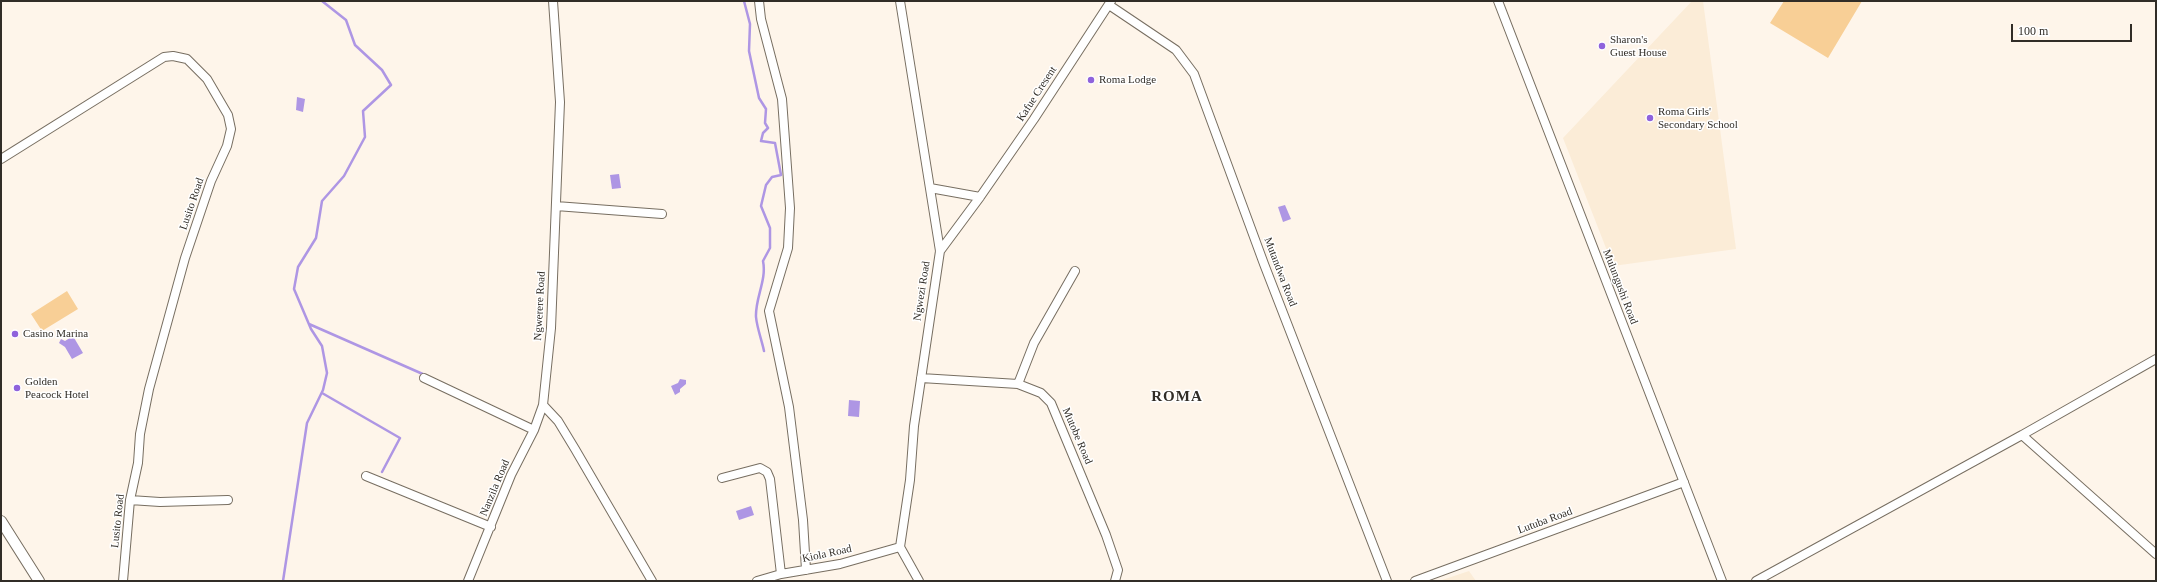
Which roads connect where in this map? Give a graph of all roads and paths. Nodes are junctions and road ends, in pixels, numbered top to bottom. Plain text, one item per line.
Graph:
1 (553, 1) edge
2 (759, 1) edge
3 (900, 1) edge
4 (1498, 1) edge
5 (1110, 3) edge
6 (1, 159) edge
7 (930, 188) junction
8 (980, 197) junction
9 (556, 206) junction
10 (662, 214) dead end
11 (940, 251) junction
12 (1075, 271) dead end
13 (2156, 359) edge
14 (424, 378) dead end
15 (921, 378) junction
16 (1018, 384) junction
17 (543, 405) junction
18 (534, 430) junction
19 (2022, 435) junction
20 (366, 476) dead end
21 (722, 478) dead end
22 (1684, 482) junction
23 (130, 500) junction
24 (228, 500) dead end
25 (1, 521) edge
26 (491, 526) junction
27 (900, 547) junction
28 (2156, 554) edge
29 (806, 570) junction
30 (781, 574) junction
31 (763, 580) edge
32 (39, 581) edge
33 (123, 581) edge
34 (468, 581) edge
35 (652, 581) edge
36 (919, 581) edge
37 (1115, 581) edge
38 (1387, 581) edge
39 (1415, 581) edge
40 (1722, 581) edge
41 (1756, 581) edge

1 - 9 street, Ngwerere Road
2 - 29 street
3 - 7 street, Ngwezi Road
4 - 22 street, Mulungushi Road
5 - 8 street, Kafue Cresent
5 - 38 street, Mutandwa Road
6 - 23 street, Lusito Road
7 - 8 street
7 - 11 street, Ngwezi Road
8 - 11 street, Kafue Cresent
9 - 10 street
9 - 17 street, Ngwerere Road
11 - 15 street, Ngwezi Road
12 - 16 street
13 - 19 street
14 - 18 street
15 - 16 street, Mutobe Road
15 - 27 street, Ngwezi Road
16 - 37 street, Mutobe Road
17 - 18 street, Nanzila Road
17 - 35 street
18 - 26 street, Nanzila Road
19 - 28 street
19 - 41 street
20 - 26 street
21 - 30 street
22 - 39 street, Lutuba Road
22 - 40 street, Mulungushi Road
23 - 24 street
23 - 33 street, Lusito Road
25 - 32 main road
26 - 34 street, Nanzila Road
27 - 29 street, Kiola Road
27 - 36 street
29 - 30 street, Kiola Road
30 - 31 street, Kiola Road

